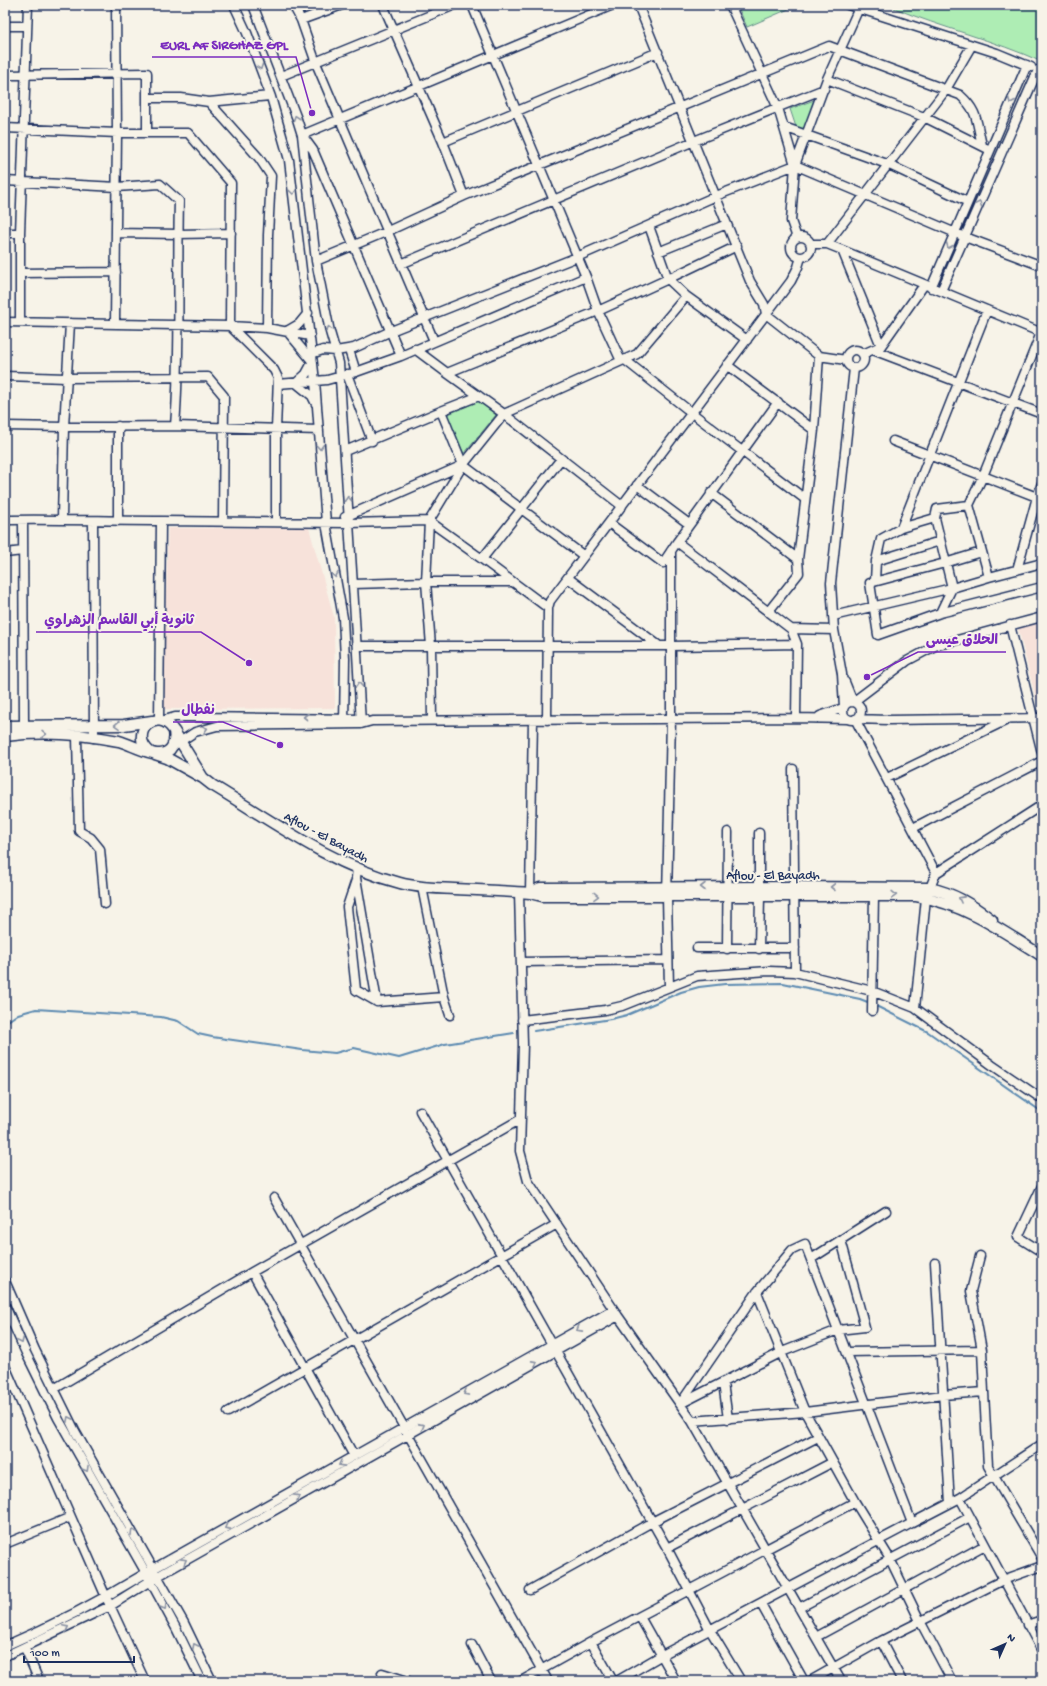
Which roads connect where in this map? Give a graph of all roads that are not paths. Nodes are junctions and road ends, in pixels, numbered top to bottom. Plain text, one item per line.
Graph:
1 (28, 5) edge
2 (116, 5) edge
3 (234, 5) edge
4 (253, 5) edge
5 (293, 5) edge
6 (342, 5) edge
7 (383, 5) edge
8 (455, 5) edge
9 (472, 5) edge
10 (613, 5) edge
11 (638, 5) edge
12 (730, 5) edge
13 (848, 5) edge
14 (859, 8) junction
15 (301, 20) junction
16 (5, 26) edge
17 (27, 26) junction
18 (394, 30) junction
19 (972, 45) junction
20 (839, 50) junction
21 (658, 52) junction
22 (493, 55) junction
23 (316, 63) junction
24 (1027, 65) junction
25 (1040, 71) edge
26 (763, 73) junction
27 (5, 74) edge
28 (117, 74) junction
29 (25, 75) junction
30 (281, 76) junction
31 (827, 79) junction
32 (418, 87) junction
33 (824, 89) junction
34 (945, 91) junction
35 (270, 96) junction
36 (147, 98) junction
37 (209, 102) junction
38 (680, 107) junction
39 (778, 108) junction
40 (516, 111) junction
41 (924, 117) junction
42 (340, 119) junction
43 (784, 126) junction
44 (5, 128) edge
45 (23, 128) junction
46 (117, 133) junction
47 (147, 133) junction
48 (302, 135) junction
49 (807, 135) junction
50 (443, 142) junction
51 (694, 142) junction
52 (982, 145) junction
53 (990, 150) junction
54 (887, 164) junction
55 (795, 165) junction
56 (539, 166) junction
57 (5, 181) edge
58 (22, 183) junction
59 (117, 187) junction
60 (864, 195) junction
61 (464, 196) junction
62 (716, 196) junction
63 (553, 200) junction
64 (968, 202) junction
65 (727, 224) junction
66 (649, 226) junction
67 (388, 231) junction
68 (955, 232) junction
69 (5, 233) edge
70 (20, 233) junction
71 (116, 233) junction
72 (231, 233) junction
73 (178, 234) junction
74 (965, 237) junction
75 (797, 238) junction
76 (354, 244) junction
77 (811, 244) junction
78 (827, 244) junction
79 (736, 246) junction
80 (842, 250) junction
81 (658, 252) junction
82 (577, 257) junction
83 (801, 257) junction
84 (316, 261) junction
85 (401, 264) junction
86 (1042, 266) edge
87 (116, 272) junction
88 (20, 273) junction
89 (586, 277) junction
90 (668, 279) junction
91 (927, 286) junction
92 (941, 291) junction
93 (686, 296) junction
94 (987, 310) junction
95 (598, 311) junction
96 (308, 313) junction
97 (766, 314) junction
98 (424, 318) junction
99 (5, 322) edge
100 (20, 322) junction
101 (70, 323) junction
102 (115, 324) junction
103 (177, 325) junction
104 (230, 326) junction
105 (267, 328) junction
106 (287, 331) junction
107 (391, 331) junction
108 (1041, 333) edge
109 (310, 336) junction
110 (747, 340) junction
111 (434, 341) junction
112 (881, 346) junction
113 (349, 350) junction
114 (415, 350) junction
115 (873, 350) junction
116 (336, 351) junction
117 (863, 354) junction
118 (401, 356) junction
119 (819, 356) junction
120 (312, 360) junction
121 (623, 360) junction
122 (846, 360) junction
123 (727, 366) junction
124 (854, 368) junction
125 (356, 372) junction
126 (447, 373) junction
127 (343, 375) junction
128 (5, 376) edge
129 (179, 377) junction
130 (66, 378) junction
131 (315, 381) junction
132 (959, 382) junction
133 (296, 383) junction
134 (278, 384) junction
135 (479, 396) junction
136 (778, 402) junction
137 (1013, 402) junction
138 (317, 404) junction
139 (441, 411) junction
140 (692, 413) junction
141 (504, 414) junction
142 (1042, 414) edge
143 (5, 426) edge
144 (118, 426) junction
145 (175, 426) junction
146 (64, 427) junction
147 (223, 427) junction
148 (276, 429) junction
149 (319, 430) junction
150 (814, 430) junction
151 (372, 441) junction
152 (893, 441) dead end
153 (345, 451) junction
154 (742, 452) junction
155 (930, 455) junction
156 (561, 458) junction
157 (463, 465) junction
158 (983, 476) junction
159 (1042, 483) edge
160 (637, 485) junction
161 (711, 494) junction
162 (1039, 498) edge
163 (805, 499) junction
164 (968, 505) junction
165 (622, 506) junction
166 (522, 508) junction
167 (935, 518) junction
168 (62, 519) junction
169 (5, 520) edge
170 (23, 520) junction
171 (349, 520) junction
172 (93, 521) junction
173 (118, 521) junction
174 (161, 521) junction
175 (223, 521) junction
176 (429, 521) junction
177 (276, 522) junction
178 (329, 523) junction
179 (609, 523) junction
180 (689, 524) junction
181 (901, 528) junction
182 (940, 541) junction
183 (677, 542) junction
184 (22, 551) junction
185 (671, 551) junction
186 (981, 552) junction
187 (5, 553) edge
188 (584, 556) junction
189 (482, 559) junction
190 (798, 559) junction
191 (876, 561) junction
192 (1042, 562) edge
193 (945, 563) junction
194 (1017, 570) junction
195 (989, 577) junction
196 (568, 578) junction
197 (875, 581) junction
198 (426, 582) junction
199 (513, 582) junction
200 (353, 584) junction
201 (1042, 587) edge
202 (952, 588) junction
203 (873, 607) junction
204 (548, 608) junction
205 (768, 612) junction
206 (940, 612) junction
207 (833, 616) junction
208 (1042, 617) edge
209 (1010, 625) junction
210 (791, 629) junction
211 (834, 630) junction
212 (797, 644) junction
213 (357, 646) junction
214 (431, 646) junction
215 (658, 646) junction
216 (671, 646) junction
217 (547, 647) junction
218 (842, 674) junction
219 (856, 705) junction
220 (843, 708) junction
221 (796, 718) junction
222 (1032, 718) junction
223 (1042, 718) edge
224 (671, 719) junction
225 (812, 719) junction
226 (853, 719) junction
227 (1010, 719) junction
228 (158, 720) junction
229 (432, 720) junction
230 (532, 720) junction
231 (547, 720) junction
232 (888, 720) junction
233 (343, 721) junction
234 (360, 721) junction
235 (94, 725) junction
236 (5, 726) edge
237 (24, 726) junction
238 (5, 736) edge
239 (77, 736) junction
240 (94, 738) junction
241 (176, 745) junction
242 (152, 753) junction
243 (1042, 754) edge
244 (1042, 761) edge
245 (793, 769) dead end
246 (203, 778) junction
247 (887, 778) junction
248 (1042, 805) edge
249 (913, 828) junction
250 (728, 832) dead end
251 (759, 833) dead end
252 (357, 868) junction
253 (936, 873) junction
254 (356, 878) junction
255 (422, 887) junction
256 (759, 891) junction
257 (794, 891) junction
258 (519, 892) junction
259 (530, 892) junction
260 (667, 892) junction
261 (727, 892) junction
262 (928, 893) junction
263 (874, 895) junction
264 (105, 904) dead end
265 (697, 948) dead end
266 (795, 948) junction
267 (727, 949) junction
268 (759, 949) junction
269 (1042, 956) edge
270 (668, 960) junction
271 (521, 962) junction
272 (795, 972) junction
273 (669, 987) junction
274 (872, 993) junction
275 (444, 997) junction
276 (377, 1002) junction
277 (915, 1008) junction
278 (872, 1011) dead end
279 (450, 1015) dead end
280 (522, 1020) junction
281 (1042, 1099) edge
282 (420, 1111) dead end
283 (521, 1119) junction
284 (448, 1159) junction
285 (1042, 1186) edge
286 (274, 1198) dead end
287 (886, 1211) dead end
288 (557, 1224) junction
289 (841, 1240) junction
290 (300, 1244) junction
291 (1042, 1252) edge
292 (502, 1254) junction
293 (980, 1256) dead end
294 (811, 1259) junction
295 (935, 1263) dead end
296 (252, 1272) junction
297 (5, 1281) edge
298 (757, 1292) junction
299 (5, 1306) edge
300 (615, 1313) junction
301 (838, 1330) junction
302 (354, 1339) junction
303 (554, 1348) junction
304 (982, 1350) junction
305 (940, 1351) junction
306 (782, 1352) junction
307 (847, 1352) junction
308 (5, 1366) edge
309 (305, 1368) junction
310 (7, 1376) edge
311 (723, 1383) junction
312 (54, 1389) junction
313 (984, 1392) junction
314 (943, 1395) junction
315 (680, 1404) junction
316 (868, 1405) junction
317 (228, 1412) dead end
318 (805, 1412) junction
319 (728, 1419) junction
320 (692, 1421) junction
321 (406, 1431) junction
322 (818, 1437) junction
323 (1042, 1444) edge
324 (354, 1456) junction
325 (833, 1462) junction
326 (994, 1476) junction
327 (727, 1483) junction
328 (960, 1498) junction
329 (855, 1502) junction
330 (950, 1503) junction
331 (743, 1509) junction
332 (71, 1517) junction
333 (970, 1517) junction
334 (652, 1522) junction
335 (912, 1523) junction
336 (878, 1540) junction
337 (5, 1544) edge
338 (985, 1545) junction
339 (667, 1548) junction
340 (766, 1550) junction
341 (1042, 1558) edge
342 (890, 1559) junction
343 (1042, 1566) edge
344 (156, 1572) junction
345 (148, 1577) junction
346 (1003, 1580) junction
347 (904, 1588) junction
348 (788, 1589) junction
349 (530, 1590) dead end
350 (689, 1590) junction
351 (106, 1598) junction
352 (761, 1604) junction
353 (110, 1606) junction
354 (799, 1608) junction
355 (640, 1617) junction
356 (1042, 1620) edge
357 (920, 1621) junction
358 (1027, 1625) junction
359 (710, 1630) junction
360 (816, 1636) junction
361 (881, 1641) junction
362 (591, 1642) junction
363 (472, 1645) dead end
364 (5, 1646) edge
365 (25, 1648) junction
366 (1042, 1651) edge
367 (662, 1655) junction
368 (5, 1656) edge
369 (834, 1668) junction
370 (542, 1669) junction
371 (382, 1673) dead end
372 (40, 1681) edge
373 (145, 1681) edge
374 (202, 1681) edge
375 (212, 1681) edge
376 (408, 1681) edge
377 (491, 1681) edge
378 (521, 1681) edge
379 (548, 1681) edge
380 (613, 1681) edge
381 (617, 1681) edge
382 (676, 1681) edge
383 (741, 1681) edge
384 (804, 1681) edge
385 (810, 1681) edge
386 (841, 1681) edge
387 (902, 1681) edge
388 (952, 1681) edge

1 - 17 street
2 - 28 street
3 -> 35 street
4 - 30 street
5 - 15 street
6 - 15 street
7 - 18 street
8 - 18 street
9 - 22 street
10 - 22 street
11 - 21 street
12 - 26 street
13 - 14 street
14 - 19 street
14 - 20 street
15 - 23 street
16 - 17 street
17 - 29 street
18 - 23 street
18 - 32 street
19 - 24 street
19 - 34 street
20 - 26 street
20 - 31 street
20 - 34 street
21 - 38 street
21 - 40 street
22 - 32 street
22 - 40 street
23 - 30 street
23 - 42 street
24 - 25 street
24 -> 53 street
74 -> 25 street
26 - 38 street
26 - 39 street
27 - 29 street
28 - 29 street
28 - 36 street
28 - 46 street
29 - 45 street
48 -> 30 street
31 - 33 street
31 - 41 street
32 - 42 street
32 - 50 street
33 - 39 street
33 - 49 street
34 - 41 street
34 - 52 street
35 - 37 street
35 -> 96 street
36 - 37 street
36 - 47 street
37 - 105 street
38 - 51 street
38 - 56 street
39 - 43 street
39 - 51 street
40 - 50 street
40 - 56 street
41 - 52 street
41 - 54 street
42 - 48 street
42 - 67 street
43 - 49 street
43 - 55 street
44 - 45 street
45 - 46 street
45 - 58 street
46 - 47 street
46 - 59 street
47 - 72 street
48 - 76 street
48 - 84 street
49 - 54 street
49 - 55 street
50 - 61 street
51 - 62 street
51 - 63 street
52 - 53 street
53 - 64 street
54 - 60 street
54 - 64 street
55 - 60 street
55 - 62 street
55 - 75 street
56 - 61 street
56 - 63 street
57 - 58 street
58 - 59 street
58 - 70 street
59 - 71 street
59 - 73 street
60 - 68 street
60 - 78 street
61 - 67 street
62 - 65 street
62 - 66 street
63 - 82 street
63 - 85 street
64 - 68 street
65 - 79 street
65 - 81 street
66 - 81 street
66 - 82 street
67 - 76 street
67 - 85 street
68 - 74 street
68 -> 91 street
69 - 70 street
70 - 88 street
71 - 73 street
71 - 87 street
72 - 73 street
72 - 104 street
73 - 103 street
74 - 86 street
74 - 92 street
75 - 77 street
75 - 83 street
76 - 84 street
76 - 107 street
77 - 78 street
77 - 83 street
78 - 80 street
79 - 90 street
79 - 97 street
80 - 91 street
80 - 112 street
81 - 90 street
82 - 89 street
82 - 98 street
83 - 97 street
116 -> 84 street
85 - 98 street
87 - 88 street
87 - 102 street
88 - 100 street
89 - 95 street
89 - 111 street
90 - 93 street
90 - 95 street
91 - 92 street
91 - 112 street
92 - 94 street
93 - 110 street
93 - 121 street
94 - 108 street
94 - 132 street
95 - 121 street
95 - 126 street
96 - 106 street
96 - 109 street
97 - 110 street
97 - 119 street
98 - 107 street
98 - 111 street
99 - 100 street
100 - 101 street
101 - 102 street
101 - 130 street
102 - 103 street
103 - 104 street
103 - 129 street
104 - 105 street
104 - 134 street
105 - 106 street
106 - 109 street
106 - 120 street
107 - 113 street
107 - 118 street
108 - 137 street
109 - 120 street
110 - 123 street
111 - 114 street
112 - 115 street
113 - 116 street
113 - 125 street
114 - 118 street
114 - 126 street
115 - 117 street
115 - 132 street
116 - 120 street
116 - 127 street
117 - 122 street
117 - 124 street
118 - 125 street
119 - 122 street
119 - 150 street
120 - 131 street
120 - 133 street
121 - 140 street
121 - 141 street
122 - 124 street
123 - 136 street
123 - 140 street
124 - 207 street
125 - 127 street
126 - 135 street
127 - 131 street
127 - 151 street
127 - 153 street
128 - 130 street
129 - 130 street
129 - 145 street
129 - 147 street
130 - 146 street
131 - 133 street
131 - 138 street
132 - 137 street
132 - 155 street
133 - 134 street
133 - 138 street
134 - 148 street
135 - 139 street
135 - 141 street
136 - 150 street
136 - 154 street
137 - 142 street
137 - 158 street
138 - 149 street
139 - 151 street
139 - 157 street
140 - 154 street
140 - 160 street
141 - 156 street
141 - 157 street
143 - 146 street
144 - 145 street
144 - 146 street
144 - 173 street
145 - 147 street
146 - 168 street
147 - 148 street
147 - 175 street
148 - 149 street
148 - 177 street
149 -> 178 street
150 - 163 street
151 - 153 street
152 - 155 street
171 -> 153 street
154 - 161 street
154 - 163 street
155 - 158 street
155 - 181 street
156 - 165 street
156 - 166 street
157 - 166 street
157 - 171 street
157 - 176 street
158 - 162 street
158 - 164 street
159 - 162 street
160 - 165 street
160 - 180 street
161 - 180 street
161 - 190 street
162 - 194 street
163 - 190 street
164 - 167 street
164 - 186 street
165 - 179 street
166 - 188 street
166 - 189 street
167 - 181 street
167 - 182 street
168 - 170 street
168 - 172 street
169 - 170 street
170 - 184 street
171 - 176 street
171 - 178 street
171 - 200 street
172 - 173 street
172 - 235 street
173 - 174 street
174 - 175 street
174 - 228 street
175 - 177 street
176 - 189 street
176 - 198 street
177 - 178 street
178 -> 233 street
179 - 185 street
179 - 188 street
180 - 183 street
181 - 191 street
182 - 191 street
182 - 193 street
183 - 185 street
183 - 205 street
184 - 187 street
184 - 237 street
185 - 216 street
186 - 193 street
186 - 195 street
188 - 196 street
189 - 199 street
190 - 205 street
191 - 197 street
192 - 194 street
193 - 197 street
193 - 202 street
194 - 195 street
195 - 202 street
196 - 204 street
196 - 215 street
197 - 203 street
198 - 199 street
198 - 200 street
198 - 214 street
199 - 204 street
200 - 213 street
201 - 206 street
202 - 203 street
202 - 206 street
203 - 206 street
203 - 207 street
204 - 217 street
205 - 210 street
207 - 211 street
208 - 209 street
209 - 219 street
209 - 222 street
210 - 211 street
210 - 212 street
211 - 218 street
212 - 216 street
212 - 221 street
213 - 214 street
234 -> 213 street
214 - 217 street
214 - 229 street
215 - 216 street
215 - 217 street
216 - 224 street
217 - 231 street
218 - 219 street
218 - 220 street
219 - 220 street
219 - 226 street
219 - 232 street
220 - 225 street
220 - 226 street
221 - 224 street
221 - 225 street
222 - 223 street
222 - 227 street
222 - 243 street
224 - 231 street
224 - 260 street
225 - 226 street
226 - 232 street
226 - 247 street
227 - 232 street
227 - 247 street
233 -> 228 street
228 -> 235 main road
228 - 241 main road, Aflou - El Bayadh
228 - 242 main road
229 - 230 street
229 - 234 street
230 - 231 street
230 - 259 street
233 - 234 street
241 -> 233 street
235 - 237 main road
235 - 240 street
236 - 237 main road
238 -> 239 main road
239 - 240 main road
239 - 264 street
240 - 242 main road
241 - 242 main road
241 - 246 main road, Aflou - El Bayadh
242 - 246 main road
244 - 249 street
245 - 257 street
246 - 252 main road, Aflou - El Bayadh
247 - 249 street
248 - 253 street
249 - 253 street
250 - 261 street
251 - 256 street
252 - 254 street
252 - 255 main road, Aflou - El Bayadh
253 - 262 street
254 - 276 street
254 - 276 street
255 - 258 main road, Aflou - El Bayadh
255 - 275 street
256 - 257 main road, Aflou - El Bayadh
256 - 261 main road, Aflou - El Bayadh
256 - 268 street
262 -> 257 main road, Aflou - El Bayadh
257 - 263 main road, Aflou - El Bayadh
257 - 266 street
258 - 259 main road, Aflou - El Bayadh
258 - 271 street
259 - 260 main road, Aflou - El Bayadh
260 - 261 main road, Aflou - El Bayadh
260 - 270 street
261 - 267 street
263 -> 262 main road, Aflou - El Bayadh
262 - 269 main road, Aflou - El Bayadh
262 - 277 street
263 - 274 street
265 - 267 street
266 - 268 street
266 - 272 street
267 - 268 street
270 - 271 street
270 - 273 street
271 - 280 street
272 - 273 street
272 - 274 street
273 - 280 street
274 - 277 street
274 - 278 street
275 - 276 street
275 - 279 street
277 - 281 street
280 - 283 street
282 - 284 street
283 - 284 street
283 - 288 street
284 - 290 street
284 - 292 street
285 - 291 street
286 - 290 street
287 - 289 street
288 - 292 street
288 - 300 street
289 - 294 street
289 - 301 street
290 - 296 street
290 - 302 street
292 - 302 street
292 - 303 street
293 - 304 street
294 - 298 street
294 - 301 street
295 - 305 street
296 - 309 street
296 - 312 street
297 - 312 street
298 - 306 street
298 - 315 street
299 -> 345 street
300 - 303 street
300 - 315 street
301 - 306 street
301 - 307 street
302 - 309 street
302 - 321 street
303 - 321 street
303 - 334 street
304 - 305 street
304 - 313 street
305 - 307 street
305 - 314 street
306 - 311 street
306 - 318 street
307 - 316 street
308 - 310 street
309 - 317 street
309 - 324 street
310 - 332 street
311 - 315 street
311 - 319 street
344 -> 312 street
313 - 314 street
313 - 326 street
314 - 316 street
314 - 330 street
315 - 320 street
316 - 318 street
316 - 335 street
318 - 319 street
318 - 322 street
319 - 320 street
320 - 327 street
321 - 324 street
344 -> 321 street
321 - 370 street
322 - 325 street
322 - 327 street
323 - 326 street
324 -> 344 street
325 - 329 street
325 - 331 street
326 - 328 street
326 - 341 street
327 - 331 street
327 - 334 street
328 - 330 street
328 - 333 street
329 - 336 street
329 - 340 street
330 - 335 street
331 - 339 street
331 - 340 street
332 - 337 street
332 - 351 street
333 - 338 street
333 - 342 street
334 - 339 street
334 - 349 street
335 - 336 street
336 - 342 street
336 - 348 street
338 - 346 street
338 - 347 street
339 - 350 street
340 - 348 street
340 - 350 street
342 - 347 street
342 - 354 street
343 - 346 street
344 - 345 street
375 -> 344 street
345 - 351 street
345 - 353 street
345 -> 374 street
346 - 357 street
346 - 358 street
347 - 357 street
347 - 360 street
348 - 352 street
348 - 354 street
350 - 355 street
350 - 359 street
351 - 353 street
351 - 364 street
352 - 359 street
352 - 384 street
365 -> 353 street
353 - 373 street
354 - 360 street
355 - 362 street
355 - 367 street
356 - 358 street
357 - 361 street
357 - 388 street
358 - 366 street
359 - 367 street
359 - 383 street
360 - 369 street
361 - 369 street
361 - 387 street
362 - 370 street
362 - 380 street
363 - 377 street
365 - 368 street
365 - 372 street
367 - 381 street
367 - 382 street
369 - 385 street
369 - 386 street
370 - 378 street
370 - 379 street
371 - 376 street

